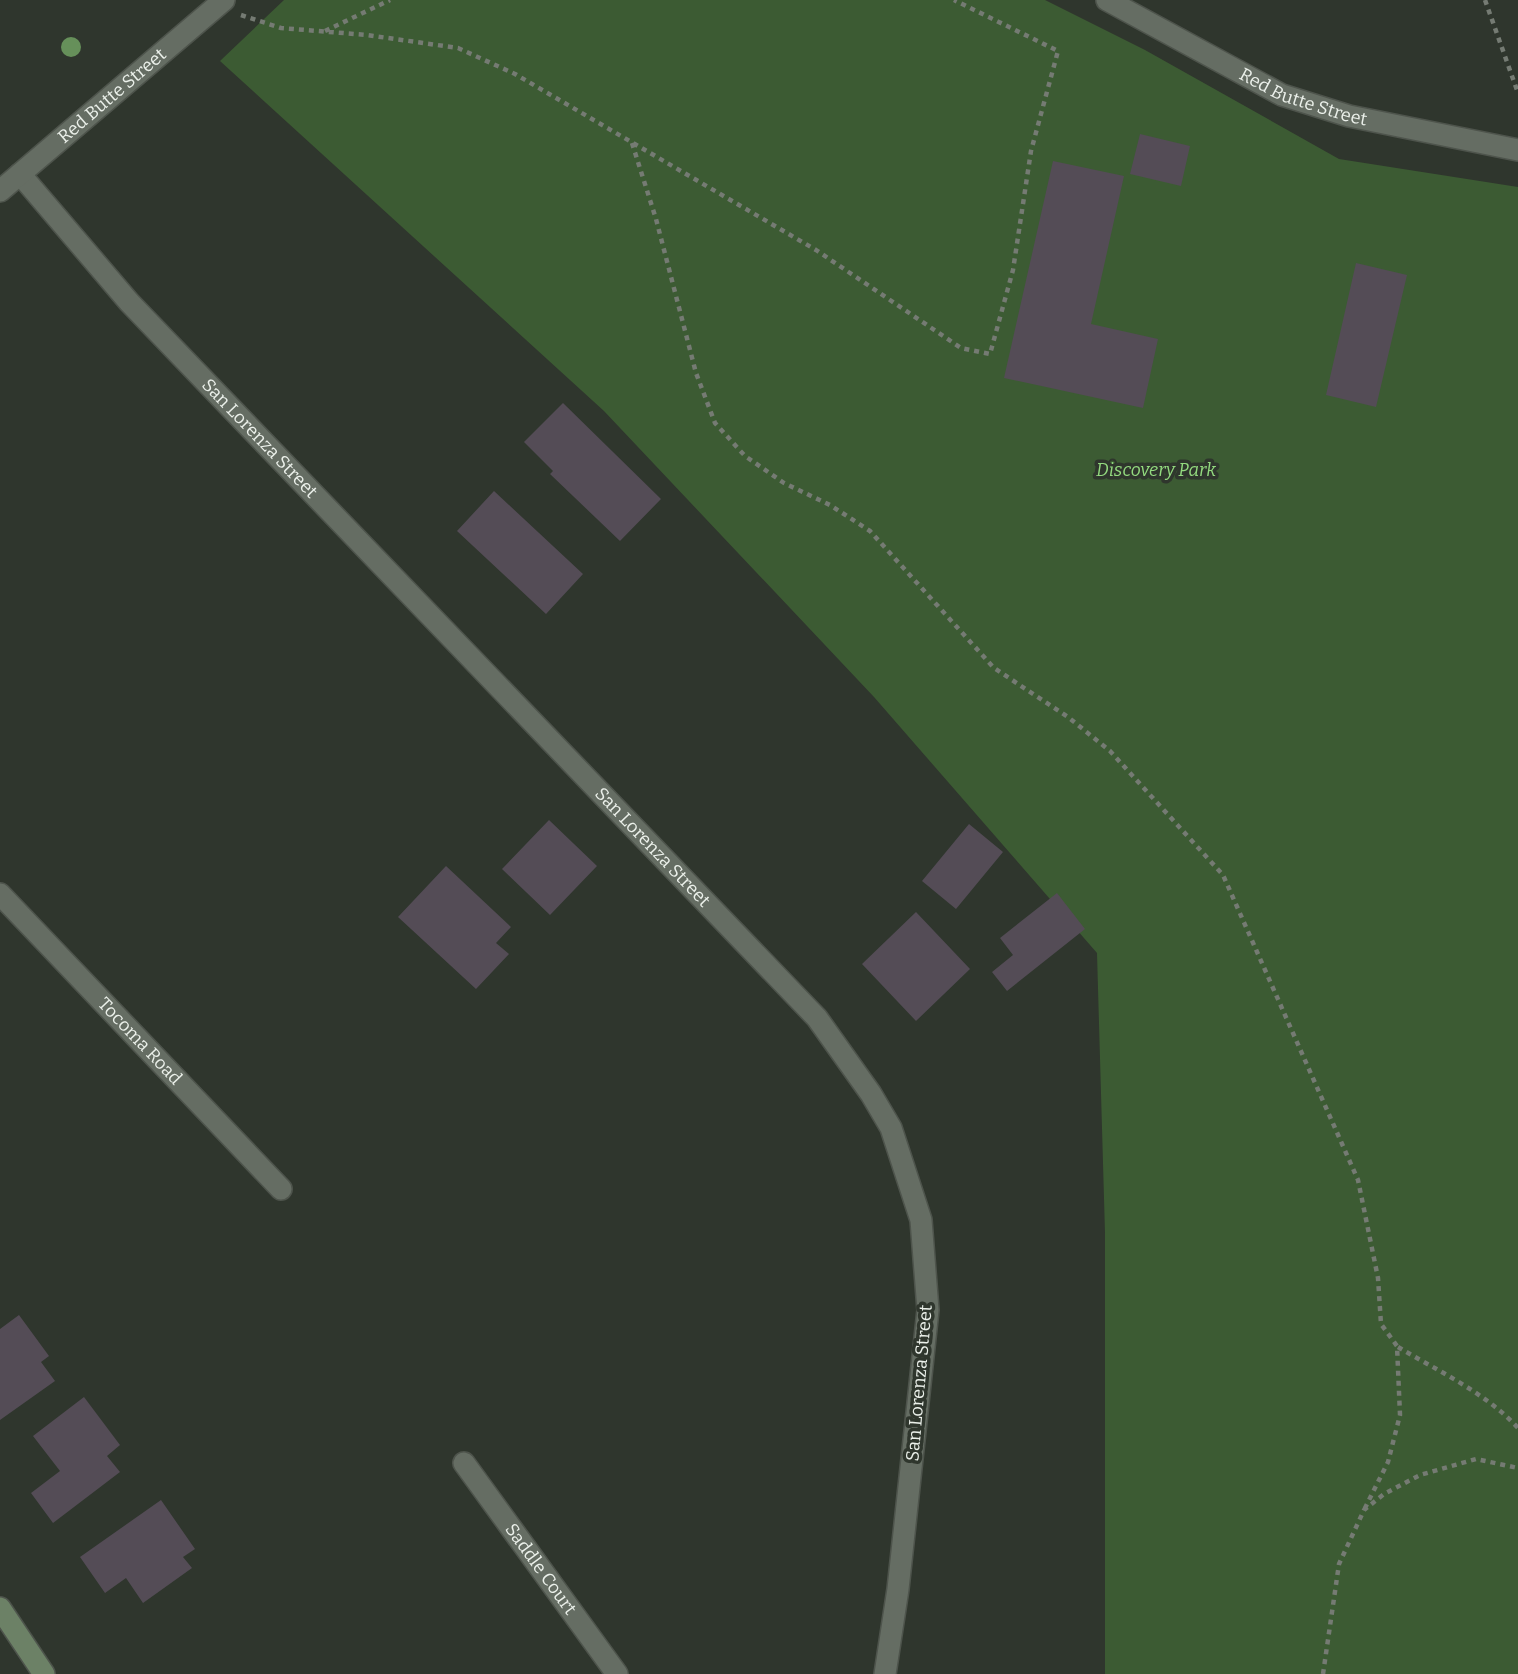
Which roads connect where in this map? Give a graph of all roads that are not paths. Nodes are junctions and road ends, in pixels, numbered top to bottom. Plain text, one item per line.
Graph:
1 (1107, 0) edge
2 (221, 2) edge
3 (1518, 150) edge
4 (19, 174) junction
5 (0, 191) edge
6 (0, 894) edge
7 (281, 1189) dead end
8 (464, 1463) dead end
9 (0, 1608) edge
10 (44, 1674) edge
11 (617, 1674) edge
12 (885, 1674) edge

1 - 3 street, Red Butte Street
2 - 4 street, Red Butte Street
4 - 5 street, Red Butte Street
4 - 12 street, San Lorenza Street
6 - 7 street, Tocoma Road
8 - 11 street, Saddle Court
9 - 10 street

